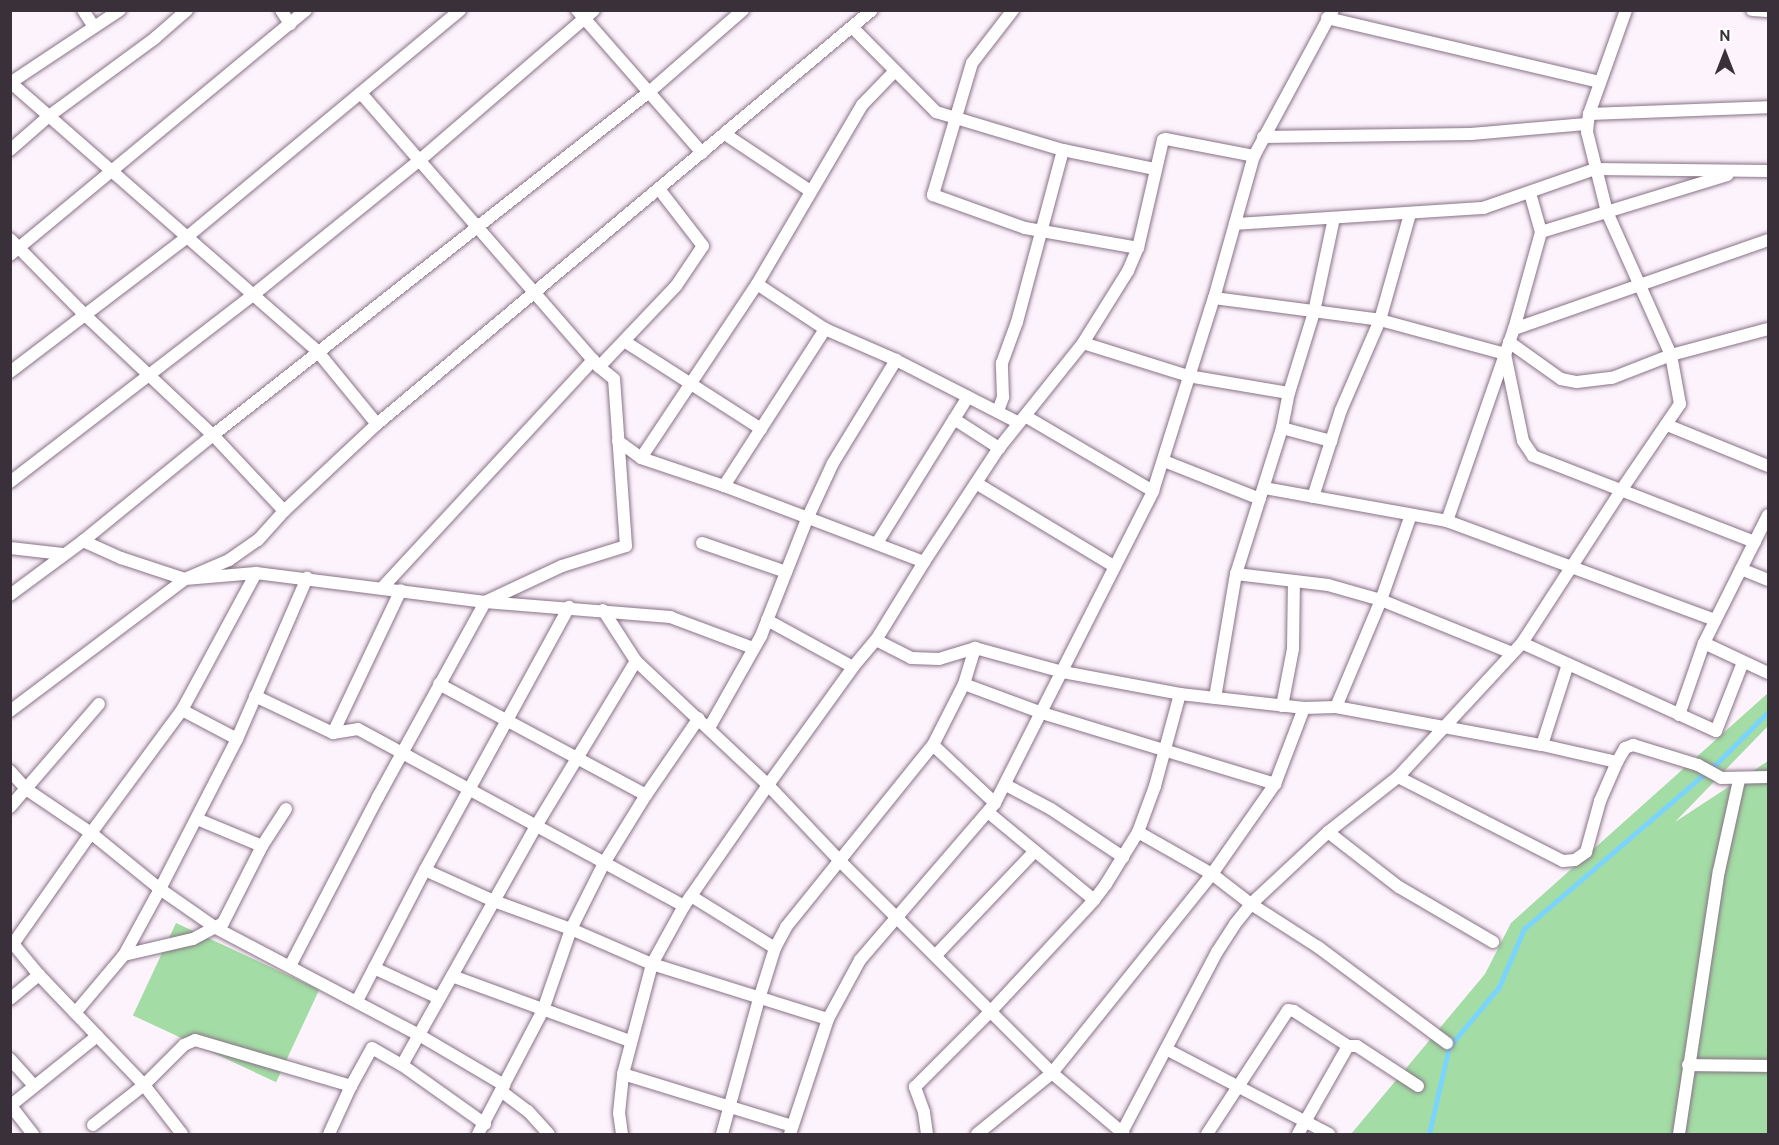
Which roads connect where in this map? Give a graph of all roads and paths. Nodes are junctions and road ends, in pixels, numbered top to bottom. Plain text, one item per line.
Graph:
1 (83, 10) edge
2 (120, 10) edge
3 (187, 10) edge
4 (280, 10) edge
5 (306, 10) edge
6 (460, 10) edge
7 (743, 10) edge
8 (872, 10) edge
9 (1013, 10) edge
10 (1626, 10) edge
11 (1752, 10) edge
12 (1768, 11) edge
13 (585, 13) edge
14 (1330, 14) edge
15 (290, 24) junction
16 (94, 27) junction
17 (852, 27) junction
18 (894, 72) junction
19 (1600, 82) junction
20 (11, 83) edge
21 (649, 92) junction
22 (361, 93) junction
23 (1768, 107) edge
24 (48, 116) junction
25 (957, 119) junction
26 (1587, 119) junction
27 (725, 134) junction
28 (1263, 137) junction
29 (10, 150) edge
30 (1063, 150) junction
31 (702, 153) junction
32 (1254, 156) junction
33 (421, 159) junction
34 (1155, 169) junction
35 (1595, 169) junction
36 (1739, 171) junction
37 (1768, 171) edge
38 (113, 172) junction
39 (659, 189) junction
40 (810, 190) junction
41 (1530, 193) junction
42 (1606, 212) junction
43 (1410, 214) junction
44 (1334, 218) junction
45 (1235, 224) junction
46 (477, 227) junction
47 (1041, 231) junction
48 (1542, 232) junction
49 (187, 237) junction
50 (1768, 240) edge
51 (13, 248) edge
52 (1138, 248) junction
53 (758, 284) junction
54 (1640, 285) junction
55 (535, 292) junction
56 (253, 295) junction
57 (1214, 298) junction
58 (1314, 312) junction
59 (85, 315) junction
60 (1380, 320) junction
61 (825, 329) junction
62 (1514, 329) junction
63 (1768, 329) edge
64 (624, 341) junction
65 (1083, 343) junction
66 (1507, 348) junction
67 (318, 352) junction
68 (1671, 355) junction
69 (896, 360) junction
70 (596, 363) junction
71 (10, 372) edge
72 (151, 376) junction
73 (1188, 376) junction
74 (691, 386) junction
75 (1289, 393) junction
76 (968, 396) junction
77 (998, 411) junction
78 (954, 419) junction
79 (1022, 419) junction
80 (378, 424) junction
81 (1667, 425) junction
82 (1282, 428) junction
83 (761, 429) junction
84 (213, 435) junction
85 (618, 441) junction
86 (1331, 441) junction
87 (999, 448) junction
88 (641, 458) junction
89 (1164, 461) junction
90 (1768, 466) edge
91 (10, 482) edge
92 (976, 483) junction
93 (724, 486) junction
94 (1622, 489) junction
95 (1153, 491) junction
96 (1262, 493) junction
97 (1313, 497) junction
98 (284, 511) junction
99 (1411, 515) junction
100 (1768, 515) edge
101 (807, 519) junction
102 (1447, 521) junction
103 (83, 541) junction
104 (1755, 542) junction
105 (702, 543) dead end
106 (877, 543) junction
107 (10, 548) edge
108 (63, 554) junction
109 (924, 562) junction
110 (1115, 567) junction
111 (1571, 567) junction
112 (1741, 569) junction
113 (786, 572) junction
114 (256, 573) junction
115 (1236, 574) junction
116 (307, 578) junction
117 (185, 579) junction
118 (1768, 580) edge
119 (1294, 581) junction
120 (382, 588) junction
121 (401, 591) junction
122 (10, 595) edge
123 (1381, 600) junction
124 (485, 602) junction
125 (569, 607) junction
126 (603, 610) junction
127 (767, 620) junction
128 (1715, 620) junction
129 (876, 640) junction
130 (1522, 643) junction
131 (1704, 643) junction
132 (753, 648) junction
133 (975, 648) junction
134 (1512, 653) junction
135 (636, 661) junction
136 (1743, 662) junction
137 (1568, 664) junction
138 (853, 667) junction
139 (1064, 672) junction
140 (1768, 673) edge
141 (440, 684) junction
142 (964, 684) junction
143 (1180, 694) junction
144 (255, 696) junction
145 (1215, 698) junction
146 (99, 704) dead end
147 (1282, 706) junction
148 (1336, 707) junction
149 (1304, 708) junction
150 (182, 710) junction
151 (10, 711) edge
152 (1042, 713) junction
153 (1679, 715) junction
154 (699, 718) junction
155 (508, 721) junction
156 (1446, 727) junction
157 (710, 728) junction
158 (333, 733) junction
159 (237, 739) junction
160 (933, 745) junction
161 (1542, 745) junction
162 (1164, 749) junction
163 (402, 753) junction
164 (577, 758) junction
165 (1617, 762) junction
166 (10, 771) edge
167 (1398, 777) junction
168 (1768, 777) edge
169 (1739, 780) junction
170 (1275, 784) junction
171 (768, 785) junction
172 (1006, 785) junction
173 (26, 789) junction
174 (470, 790) junction
175 (646, 795) junction
176 (10, 807) edge
177 (992, 808) junction
178 (286, 809) dead end
179 (197, 819) junction
180 (536, 826) junction
181 (1138, 832) junction
182 (1328, 832) junction
183 (91, 833) junction
184 (262, 846) junction
185 (1035, 852) junction
186 (1123, 857) junction
187 (839, 860) junction
188 (604, 863) junction
189 (425, 870) junction
190 (1212, 874) junction
191 (160, 889) junction
192 (1094, 900) junction
193 (494, 901) junction
194 (688, 901) junction
195 (1251, 904) junction
196 (898, 918) junction
197 (216, 928) junction
198 (571, 929) junction
199 (12, 942) edge
200 (1493, 942) dead end
201 (775, 948) junction
202 (124, 955) junction
203 (936, 955) junction
204 (652, 964) junction
205 (290, 966) junction
206 (374, 968) junction
207 (39, 975) junction
208 (452, 976) junction
209 (440, 998) junction
210 (10, 999) edge
211 (759, 999) junction
212 (357, 1001) junction
213 (543, 1010) junction
214 (991, 1011) junction
215 (75, 1013) junction
216 (828, 1019) junction
217 (419, 1035) junction
218 (97, 1036) junction
219 (630, 1041) junction
220 (1446, 1043) dead end
221 (1348, 1046) junction
222 (1166, 1049) junction
223 (10, 1059) edge
224 (402, 1065) junction
225 (1688, 1065) junction
226 (1768, 1066) edge
227 (1052, 1073) junction
228 (623, 1074) junction
229 (144, 1085) junction
230 (34, 1086) junction
231 (351, 1086) junction
232 (1418, 1086) dead end
233 (502, 1088) junction
234 (1238, 1088) junction
235 (11, 1106) edge
236 (732, 1107) junction
237 (1305, 1122) junction
238 (93, 1125) dead end
239 (482, 1129) edge
240 (791, 1130) edge
241 (33, 1134) edge
242 (182, 1134) edge
243 (330, 1134) edge
244 (549, 1134) edge
245 (622, 1134) edge
246 (722, 1134) edge
247 (927, 1134) edge
248 (977, 1134) edge
249 (1122, 1134) edge
250 (1207, 1134) edge
251 (1298, 1134) edge
252 (1329, 1134) edge
253 (1679, 1134) edge

1 - 16 street
2 - 16 street
3 - 24 street
4 - 15 street
5 - 15 street
6 - 22 street
7 - 21 street
8 - 17 street
9 - 25 street
10 - 19 street
11 - 12 street
13 - 21 street
13 - 33 street
14 - 19 street
14 - 28 street
15 - 38 street
16 - 20 street
17 - 18 street
17 - 27 street
18 - 25 street
18 - 40 street
19 - 26 street
20 - 24 street
21 - 31 street
21 - 46 street
22 - 33 street
22 - 49 street
23 - 26 street
24 - 29 street
24 - 38 street
25 - 30 street
25 - 47 street
26 - 28 street
26 - 35 street
27 - 31 street
27 - 40 street
28 - 32 street
30 - 34 street
30 - 47 street
31 - 39 street
32 - 34 street
32 - 45 street
33 - 46 street
33 - 56 street
34 - 52 street
35 - 36 street
35 - 41 street
35 - 42 street
36 - 37 street
36 - 42 street
38 - 49 street
38 - 51 street
39 - 55 street
39 - 64 street
40 - 53 street
41 - 43 street
41 - 48 street
42 - 48 street
42 - 54 street
43 - 44 street
43 - 60 street
44 - 45 street
44 - 58 street
45 - 57 street
46 - 55 street
46 - 67 street
47 - 52 street
47 - 77 street
48 - 62 street
49 - 56 street
49 - 59 street
50 - 54 street
51 - 59 street
52 - 65 street
53 - 61 street
53 - 74 street
54 - 62 street
54 - 68 street
55 - 70 street
55 - 80 street
56 - 67 street
56 - 72 street
57 - 58 street
57 - 73 street
58 - 60 street
58 - 75 street
59 - 71 street
59 - 72 street
60 - 66 street
60 - 86 street
61 - 69 street
61 - 83 street
62 - 66 street
63 - 68 street
64 - 70 street
64 - 74 street
65 - 73 street
65 - 79 street
66 - 68 street
66 - 94 street
66 - 102 street
67 - 80 street
67 - 84 street
68 - 81 street
69 - 76 street
69 - 101 street
70 - 85 street
70 - 120 street
72 - 84 street
72 - 91 street
73 - 75 street
73 - 89 street
74 - 83 street
74 - 88 street
75 - 82 street
76 - 77 street
76 - 78 street
77 - 79 street
78 - 87 street
78 - 106 street
79 - 87 street
79 - 95 street
80 - 98 street
81 - 90 street
81 - 94 street
82 - 86 street
82 - 96 street
83 - 93 street
84 - 98 street
84 - 103 street
85 - 88 street
85 - 124 street
86 - 97 street
87 - 92 street
88 - 93 street
89 - 95 street
89 - 96 street
92 - 109 street
92 - 110 street
93 - 101 street
94 - 104 street
94 - 111 street
95 - 110 street
96 - 97 street
96 - 115 street
97 - 99 street
98 - 117 street
99 - 102 street
99 - 123 street
100 - 104 street
101 - 106 street
101 - 113 street
102 - 111 street
103 - 108 street
103 - 117 street
104 - 112 street
105 - 113 street
106 - 109 street
107 - 108 street
108 - 122 street
109 - 129 street
110 - 139 street
111 - 128 street
111 - 130 street
112 - 118 street
112 - 128 street
113 - 127 street
114 - 116 street
114 - 117 street
114 - 150 street
115 - 119 street
115 - 145 street
116 - 120 street
116 - 144 street
117 - 151 street
119 - 123 street
119 - 147 street
120 - 121 street
121 - 124 street
121 - 158 street
123 - 134 street
123 - 148 street
124 - 125 street
124 - 141 street
125 - 126 street
125 - 155 street
126 - 132 street
126 - 135 street
127 - 132 street
127 - 138 street
128 - 131 street
129 - 133 street
129 - 138 street
130 - 134 street
130 - 137 street
131 - 136 street
131 - 153 street
132 - 157 street
133 - 139 street
133 - 142 street
134 - 156 street
135 - 154 street
135 - 164 street
136 - 140 street
136 - 153 street
137 - 153 street
137 - 161 street
138 - 171 street
139 - 143 street
139 - 152 street
141 - 155 street
141 - 163 street
142 - 152 street
142 - 160 street
143 - 145 street
143 - 162 street
144 - 158 street
144 - 159 street
145 - 147 street
146 - 173 street
147 - 149 street
148 - 149 street
148 - 156 street
149 - 170 street
150 - 159 street
150 - 183 street
152 - 162 street
152 - 172 street
154 - 157 street
154 - 175 street
155 - 164 street
155 - 174 street
156 - 161 street
156 - 167 street
157 - 171 street
158 - 163 street
159 - 179 street
160 - 177 street
160 - 187 street
161 - 165 street
162 - 170 street
162 - 181 street
163 - 174 street
163 - 205 street
164 - 175 street
164 - 180 street
165 - 167 street
165 - 169 street
166 - 173 street
167 - 182 street
168 - 169 street
169 - 225 street
170 - 190 street
171 - 187 street
171 - 194 street
172 - 177 street
172 - 186 street
173 - 176 street
173 - 183 street
174 - 180 street
174 - 189 street
175 - 188 street
177 - 185 street
177 - 196 street
178 - 184 street
179 - 184 street
179 - 191 street
180 - 188 street
180 - 193 street
181 - 186 street
181 - 190 street
182 - 195 street
182 - 200 street
183 - 191 street
183 - 199 street
184 - 197 street
185 - 192 street
185 - 203 street
186 - 192 street
187 - 196 street
187 - 201 street
188 - 194 street
188 - 198 street
189 - 193 street
189 - 206 street
190 - 195 street
190 - 227 street
191 - 197 street
191 - 202 street
192 - 214 street
193 - 198 street
193 - 208 street
194 - 201 street
194 - 204 street
195 - 220 street
195 - 222 street
196 - 203 street
196 - 216 street
197 - 202 street
197 - 205 street
198 - 204 street
198 - 213 street
199 - 207 street
201 - 211 street
202 - 215 street
203 - 214 street
204 - 211 street
204 - 219 street
205 - 212 street
206 - 209 street
206 - 212 street
207 - 210 street
207 - 215 street
208 - 209 street
208 - 213 street
209 - 217 street
211 - 216 street
211 - 236 street
212 - 217 street
213 - 219 street
213 - 233 street
214 - 227 street
214 - 247 street
215 - 218 street
216 - 240 street
217 - 224 street
217 - 233 street
218 - 229 street
218 - 230 street
219 - 228 street
221 - 232 street
221 - 234 street
221 - 237 street
222 - 234 street
222 - 249 street
223 - 230 street
224 - 231 street
224 - 239 street
225 - 226 street
225 - 253 street
227 - 248 street
227 - 249 street
228 - 236 street
228 - 245 street
229 - 231 street
229 - 238 street
229 - 242 street
230 - 235 street
231 - 243 street
233 - 239 street
233 - 244 street
234 - 237 street
234 - 250 street
235 - 241 street
236 - 240 street
236 - 246 street
237 - 251 street
237 - 252 street

